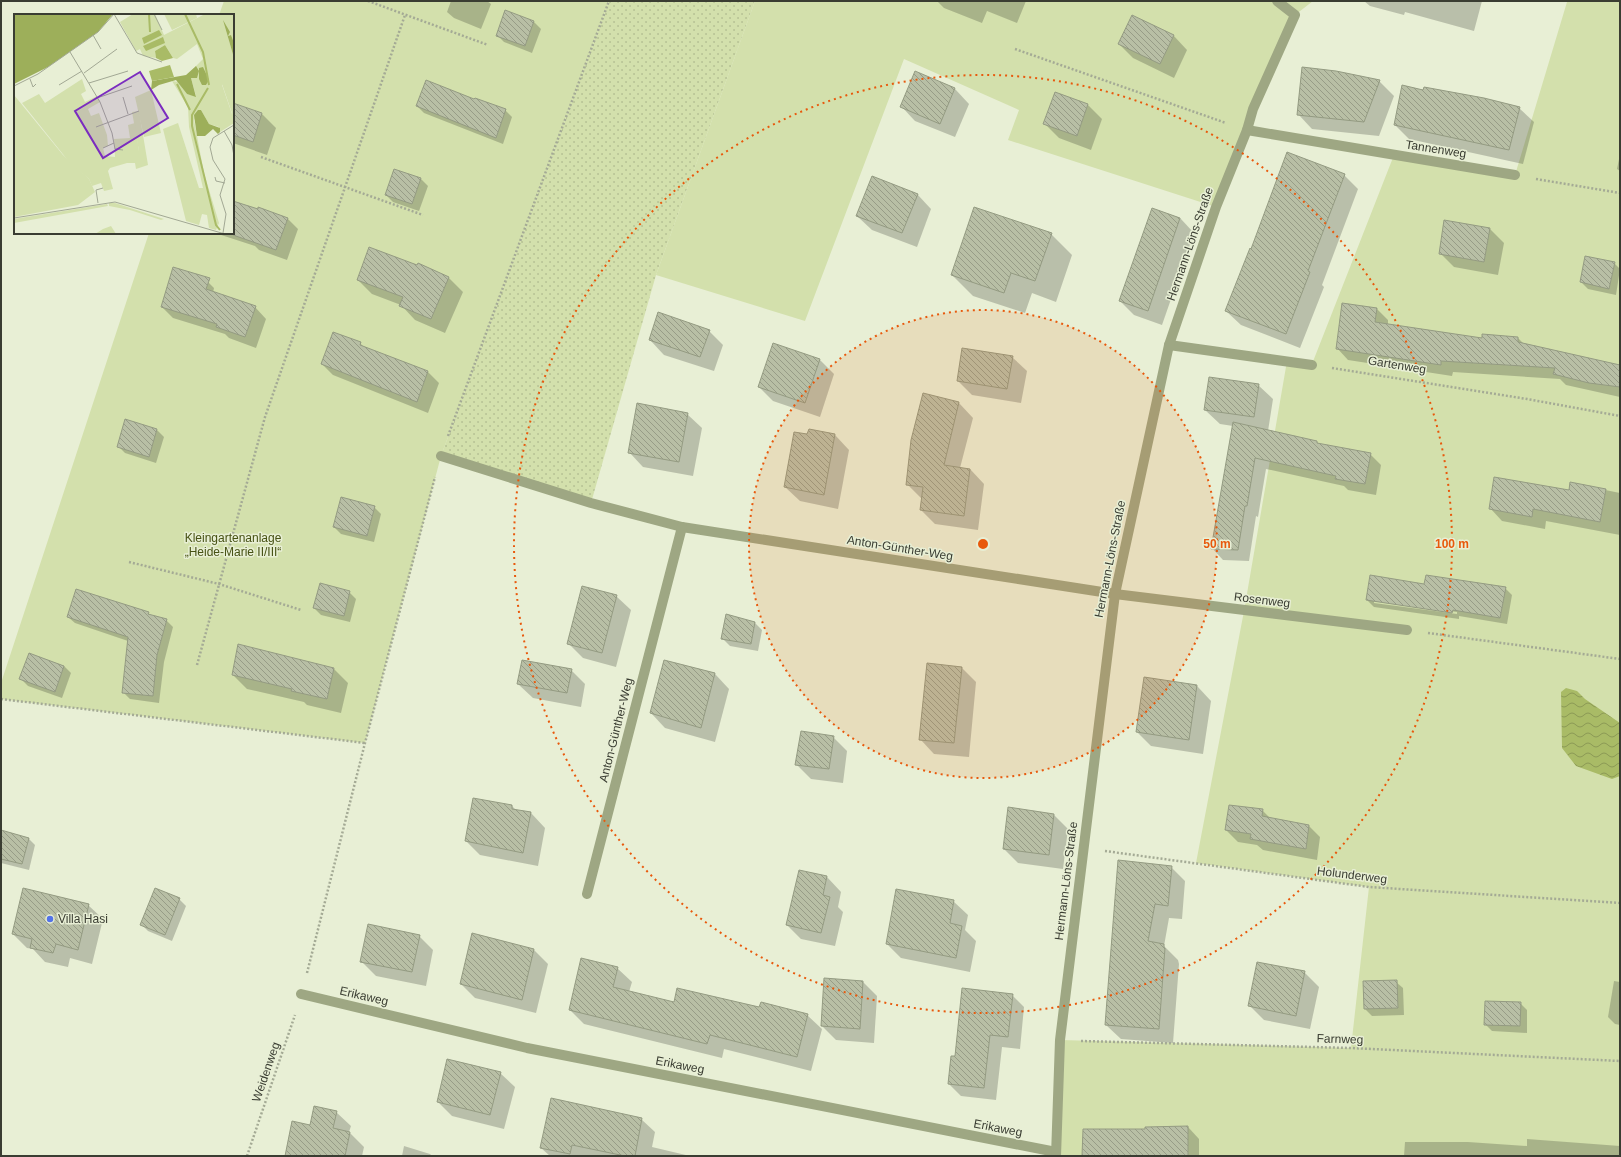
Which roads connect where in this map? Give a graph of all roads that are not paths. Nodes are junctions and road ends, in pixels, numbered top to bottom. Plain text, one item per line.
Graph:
1 (1277, 1) edge
2 (1247, 130) junction
3 (1515, 175) road end
4 (1169, 344) junction
5 (1312, 365) road end
6 (441, 456) road end
7 (682, 526) junction
8 (1115, 594) junction
9 (1407, 630) road end
10 (587, 894) dead end
11 (302, 994) road end
12 (1056, 1154) edge

1 - 2 street, Hermann-Löns-Straße
2 - 3 street, Tannenweg
2 - 4 street, Hermann-Löns-Straße
4 - 5 street
4 - 8 street, Hermann-Löns-Straße
6 - 7 street, Anton-Günther-Weg
7 - 8 street, Anton-Günther-Weg
7 - 10 street, Anton-Günther-Weg
8 - 9 street, Rosenweg
8 - 12 street, Hermann-Löns-Straße
11 - 12 street, Erikaweg

